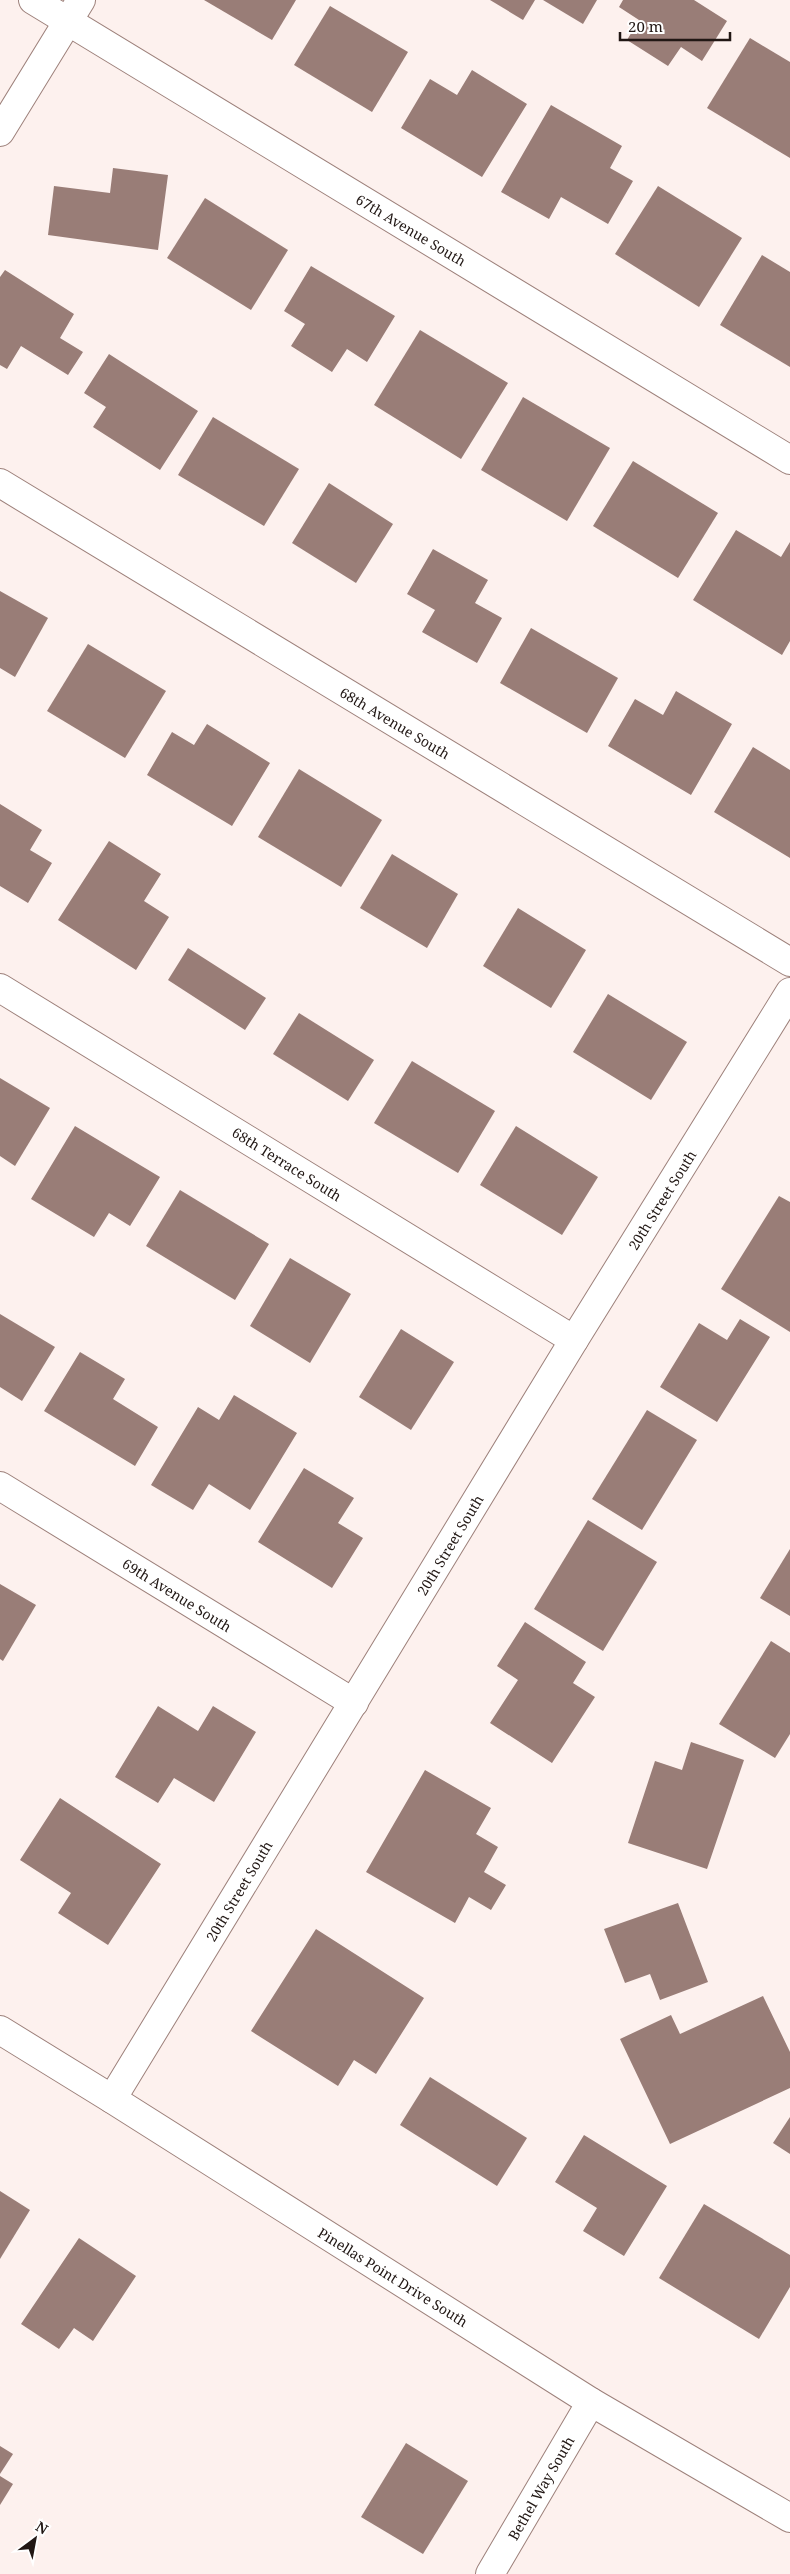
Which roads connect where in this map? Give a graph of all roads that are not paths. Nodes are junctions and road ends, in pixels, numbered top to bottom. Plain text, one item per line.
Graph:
1 (33, 0) edge
2 (75, 11) edge
3 (0, 132) edge
4 (790, 460) edge
5 (0, 483) edge
6 (790, 962) edge
7 (0, 988) edge
8 (790, 992) edge
9 (574, 1340) junction
10 (0, 1486) edge
11 (354, 1703) junction
12 (0, 2030) edge
13 (112, 2098) junction
14 (591, 2402) junction
15 (790, 2518) edge
16 (490, 2574) edge

1 - 2 street, 67th Avenue South
2 - 3 street
2 - 4 street, 67th Avenue South
5 - 6 street, 68th Avenue South
7 - 9 street, 68th Terrace South
8 - 9 street, 20th Street South
9 - 11 street, 20th Street South
10 - 11 street, 69th Avenue South
11 - 13 street, 20th Street South
12 - 13 street, Pinellas Point Drive South
13 - 14 street, Pinellas Point Drive South
14 - 15 street, Pinellas Point Drive South
14 - 16 street, Bethel Way South

